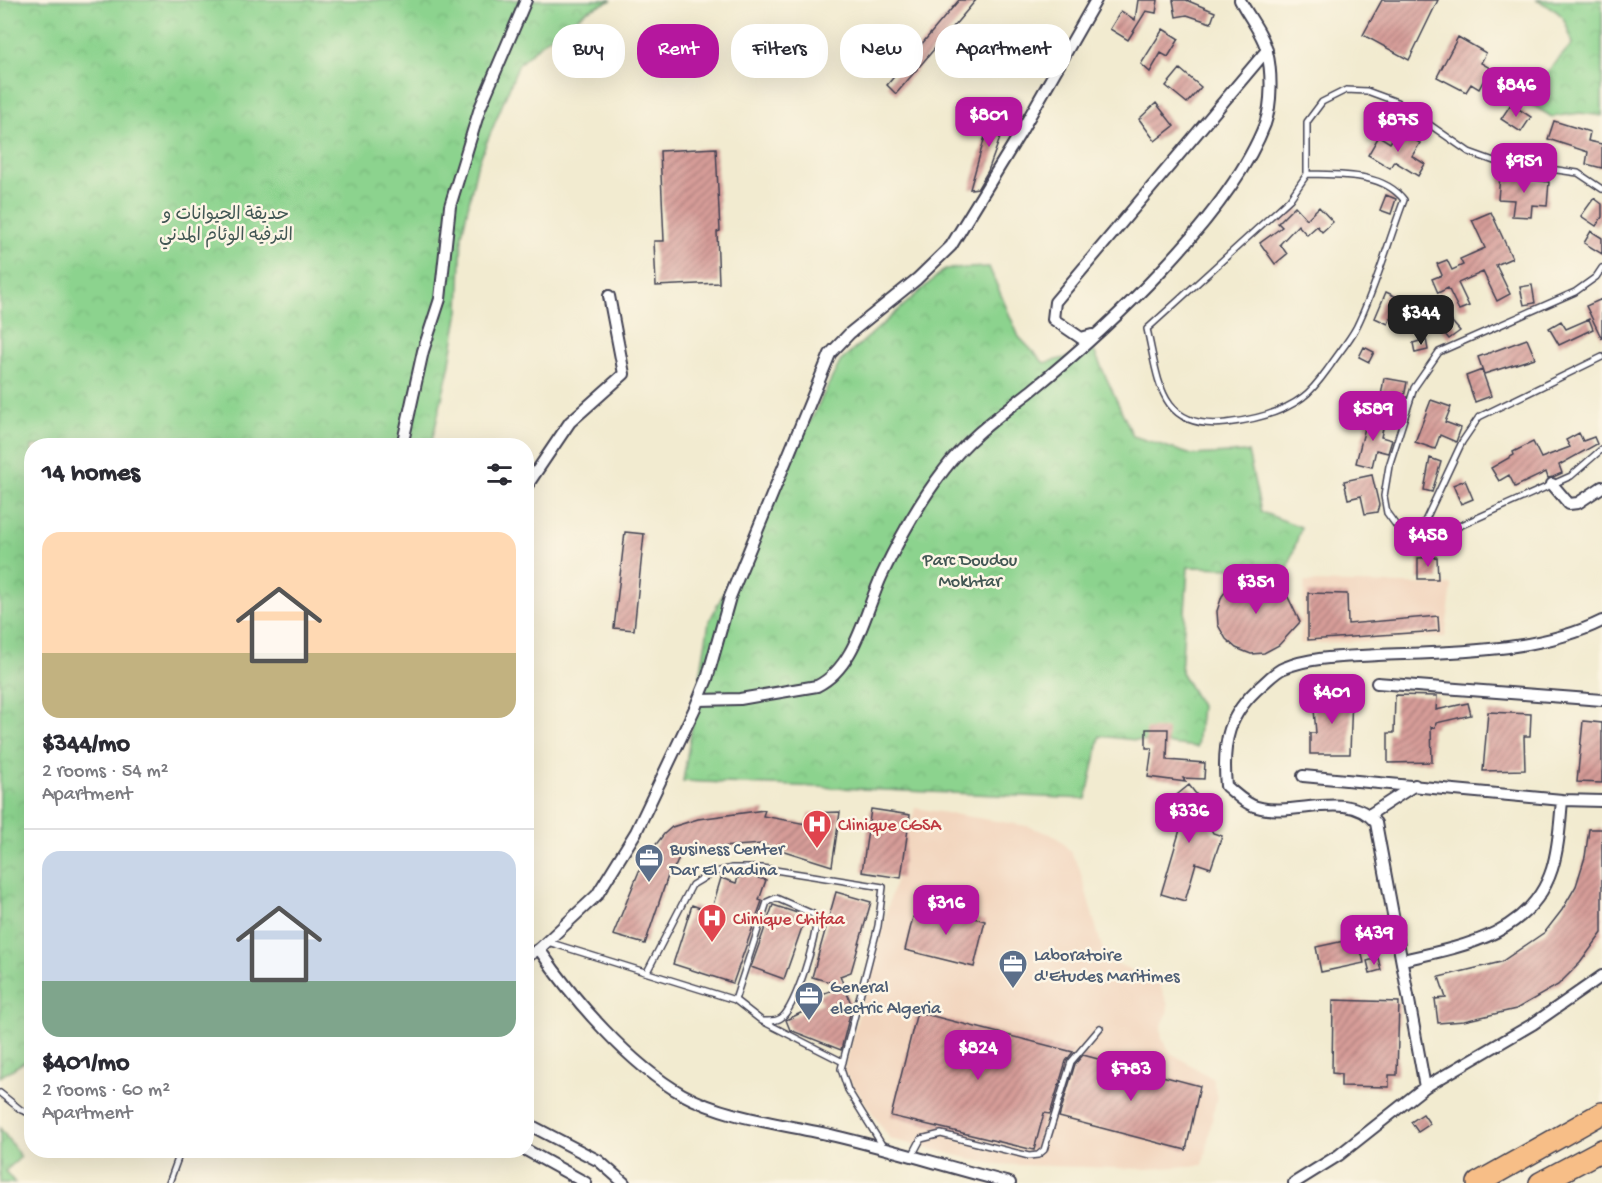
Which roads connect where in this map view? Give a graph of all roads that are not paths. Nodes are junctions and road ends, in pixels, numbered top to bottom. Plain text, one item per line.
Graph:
1 (526, 0) edge
2 (1096, 0) edge
3 (1240, 0) edge
4 (1267, 50) junction
5 (1307, 174) junction
6 (1602, 189) edge
7 (1602, 268) edge
8 (609, 296) dead end
9 (1095, 334) junction
10 (1602, 357) edge
11 (404, 438) edge
12 (1602, 449) edge
13 (534, 475) edge
14 (1552, 484) junction
15 (1602, 487) edge
16 (1418, 536) junction
17 (1602, 621) edge
18 (1377, 683) dead end
19 (699, 700) junction
20 (1602, 700) edge
21 (1303, 776) dead end
22 (1415, 785) junction
23 (1562, 800) junction
24 (1602, 801) edge
25 (1369, 815) junction
26 (542, 946) junction
27 (534, 952) edge
28 (1402, 960) junction
29 (647, 972) junction
30 (1602, 976) edge
31 (735, 1000) junction
32 (762, 1021) junction
33 (1100, 1028) dead end
34 (843, 1062) junction
35 (1425, 1087) junction
36 (0, 1093) edge
37 (24, 1111) edge
38 (1602, 1113) edge
39 (534, 1127) edge
40 (885, 1149) junction
41 (1602, 1150) edge
42 (534, 1154) edge
43 (912, 1156) junction
44 (178, 1158) edge
45 (169, 1183) edge
46 (586, 1183) edge
47 (624, 1183) edge
48 (1010, 1183) edge
49 (1294, 1183) edge
50 (1478, 1183) edge
51 (1540, 1183) edge

1 - 11 street
2 - 19 street
3 - 4 street
4 - 9 street
4 - 9 street
5 - 5 lane
5 - 6 lane
7 - 16 lane
8 - 13 street
9 - 19 street
10 - 16 lane
12 - 14 lane
14 - 15 street
14 - 16 lane
17 - 25 street
18 - 20 street
19 - 26 street
21 - 22 street
22 - 23 street
22 - 25 street
23 - 24 street
23 - 28 street
25 - 28 street
26 - 27 street
26 - 29 lane
26 - 40 street
28 - 35 street
29 - 31 lane
29 - 34 lane
30 - 35 street
31 - 32 lane
31 - 32 lane
32 - 34 lane
33 - 43 lane
34 - 40 lane
35 - 49 street
36 - 37 lane
38 - 50 highway
39 - 47 street
40 - 43 street
41 - 51 highway
42 - 46 street
43 - 48 street
44 - 45 lane

